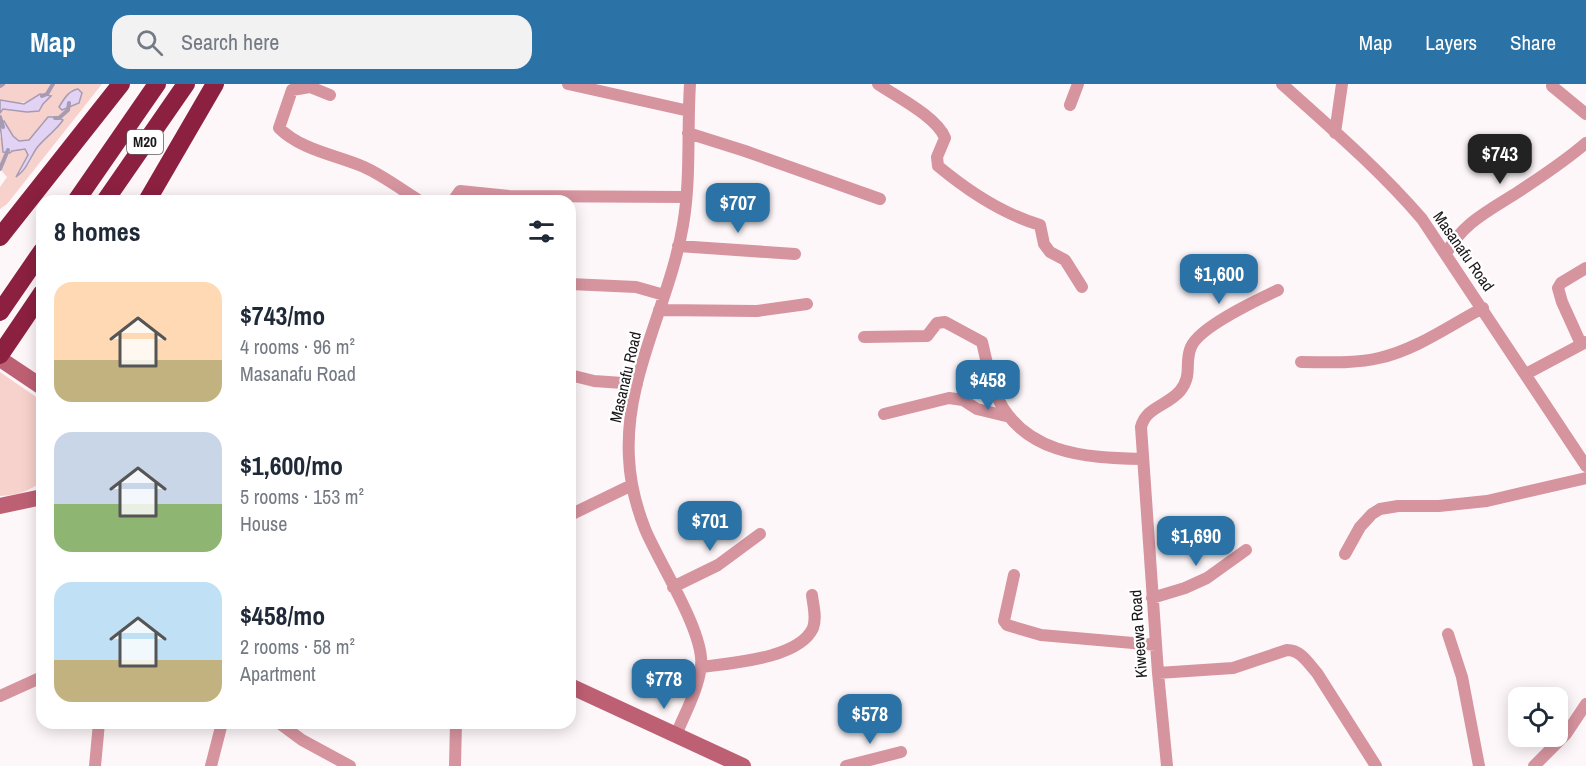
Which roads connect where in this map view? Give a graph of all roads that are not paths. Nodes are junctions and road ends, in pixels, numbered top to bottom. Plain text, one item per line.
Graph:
1 (121, 84) edge
2 (157, 84) edge
3 (186, 84) edge
4 (215, 84) edge
5 (568, 84) edge
6 (690, 84) edge
7 (878, 84) edge
8 (1078, 84) edge
9 (1282, 84) edge
10 (1342, 84) edge
11 (583, 86) edge
12 (1552, 86) dead end
13 (330, 95) dead end
14 (1070, 105) dead end
15 (688, 111) junction
16 (1586, 114) edge
17 (688, 133) junction
18 (1335, 133) junction
19 (1586, 143) edge
20 (80, 195) edge
21 (109, 195) edge
22 (150, 195) edge
23 (410, 195) edge
24 (456, 195) edge
25 (514, 195) edge
26 (576, 196) edge
27 (686, 197) junction
28 (880, 199) dead end
29 (0, 237) edge
30 (678, 246) junction
31 (795, 254) dead end
32 (1446, 254) junction
33 (36, 260) edge
34 (1586, 268) edge
35 (576, 285) edge
36 (1082, 287) dead end
37 (1278, 290) dead end
38 (664, 294) junction
39 (36, 301) edge
40 (807, 304) dead end
41 (1483, 308) junction
42 (659, 310) junction
43 (0, 312) edge
44 (864, 337) dead end
45 (1584, 343) edge
46 (0, 357) edge
47 (1301, 362) dead end
48 (1526, 374) junction
49 (576, 376) edge
50 (36, 383) edge
51 (637, 384) junction
52 (884, 414) dead end
53 (1010, 417) junction
54 (1142, 459) junction
55 (1586, 466) edge
56 (1586, 478) edge
57 (633, 485) junction
58 (36, 498) edge
59 (0, 506) edge
60 (576, 512) edge
61 (760, 534) dead end
62 (1246, 550) dead end
63 (1345, 554) dead end
64 (1014, 575) dead end
65 (673, 587) junction
66 (812, 595) dead end
67 (1152, 598) junction
68 (1448, 634) dead end
69 (1156, 645) junction
70 (701, 667) junction
71 (1158, 673) junction
72 (36, 680) edge
73 (576, 689) edge
74 (0, 696) edge
75 (1586, 704) edge
76 (98, 729) edge
77 (220, 729) edge
78 (287, 729) edge
79 (456, 729) edge
80 (676, 735) junction
81 (901, 752) dead end
82 (95, 766) edge
83 (211, 766) edge
84 (350, 766) edge
85 (455, 766) edge
86 (743, 766) edge
87 (846, 766) edge
88 (1167, 766) edge
89 (1376, 766) edge
90 (1479, 766) edge
91 (1534, 766) edge

1 - 29 highway
2 - 20 highway, M20
3 - 21 highway, M20
4 - 22 highway
5 - 11 street
6 - 15 street, Masanafu Road
7 - 36 street
8 - 14 street
9 - 18 street, Masanafu Road
10 - 18 street
11 - 15 street
12 - 16 street
13 - 23 street
15 - 17 street, Masanafu Road
17 - 27 street, Masanafu Road
17 - 28 street
18 - 32 street, Masanafu Road
19 - 32 street
24 - 25 street
26 - 27 street
27 - 30 street, Masanafu Road
30 - 31 street
30 - 38 street, Masanafu Road
32 - 41 street, Masanafu Road
33 - 43 highway
34 - 45 street
35 - 38 street
37 - 54 street, Kiweewa Road
38 - 42 street, Masanafu Road
39 - 46 highway
40 - 42 street
41 - 47 street
41 - 48 street, Masanafu Road
42 - 51 street, Masanafu Road
44 - 53 street
45 - 48 street
46 - 50 main road
48 - 55 street, Masanafu Road
49 - 51 street
51 - 57 street, Masanafu Road
52 - 53 street
53 - 54 street
54 - 67 street, Kiweewa Road
56 - 63 street
57 - 60 street
57 - 65 street, Masanafu Road
58 - 59 main road
61 - 65 street
62 - 67 street
64 - 69 street
65 - 70 street, Masanafu Road
66 - 70 street
67 - 69 street, Kiweewa Road
68 - 90 street
69 - 71 street, Kiweewa Road
70 - 80 street, Masanafu Road
71 - 88 street, Kiweewa Road
71 - 89 street
72 - 74 street
73 - 80 main road
75 - 91 street
76 - 82 street
77 - 83 street
78 - 84 street
79 - 85 street
80 - 86 main road
81 - 87 street

